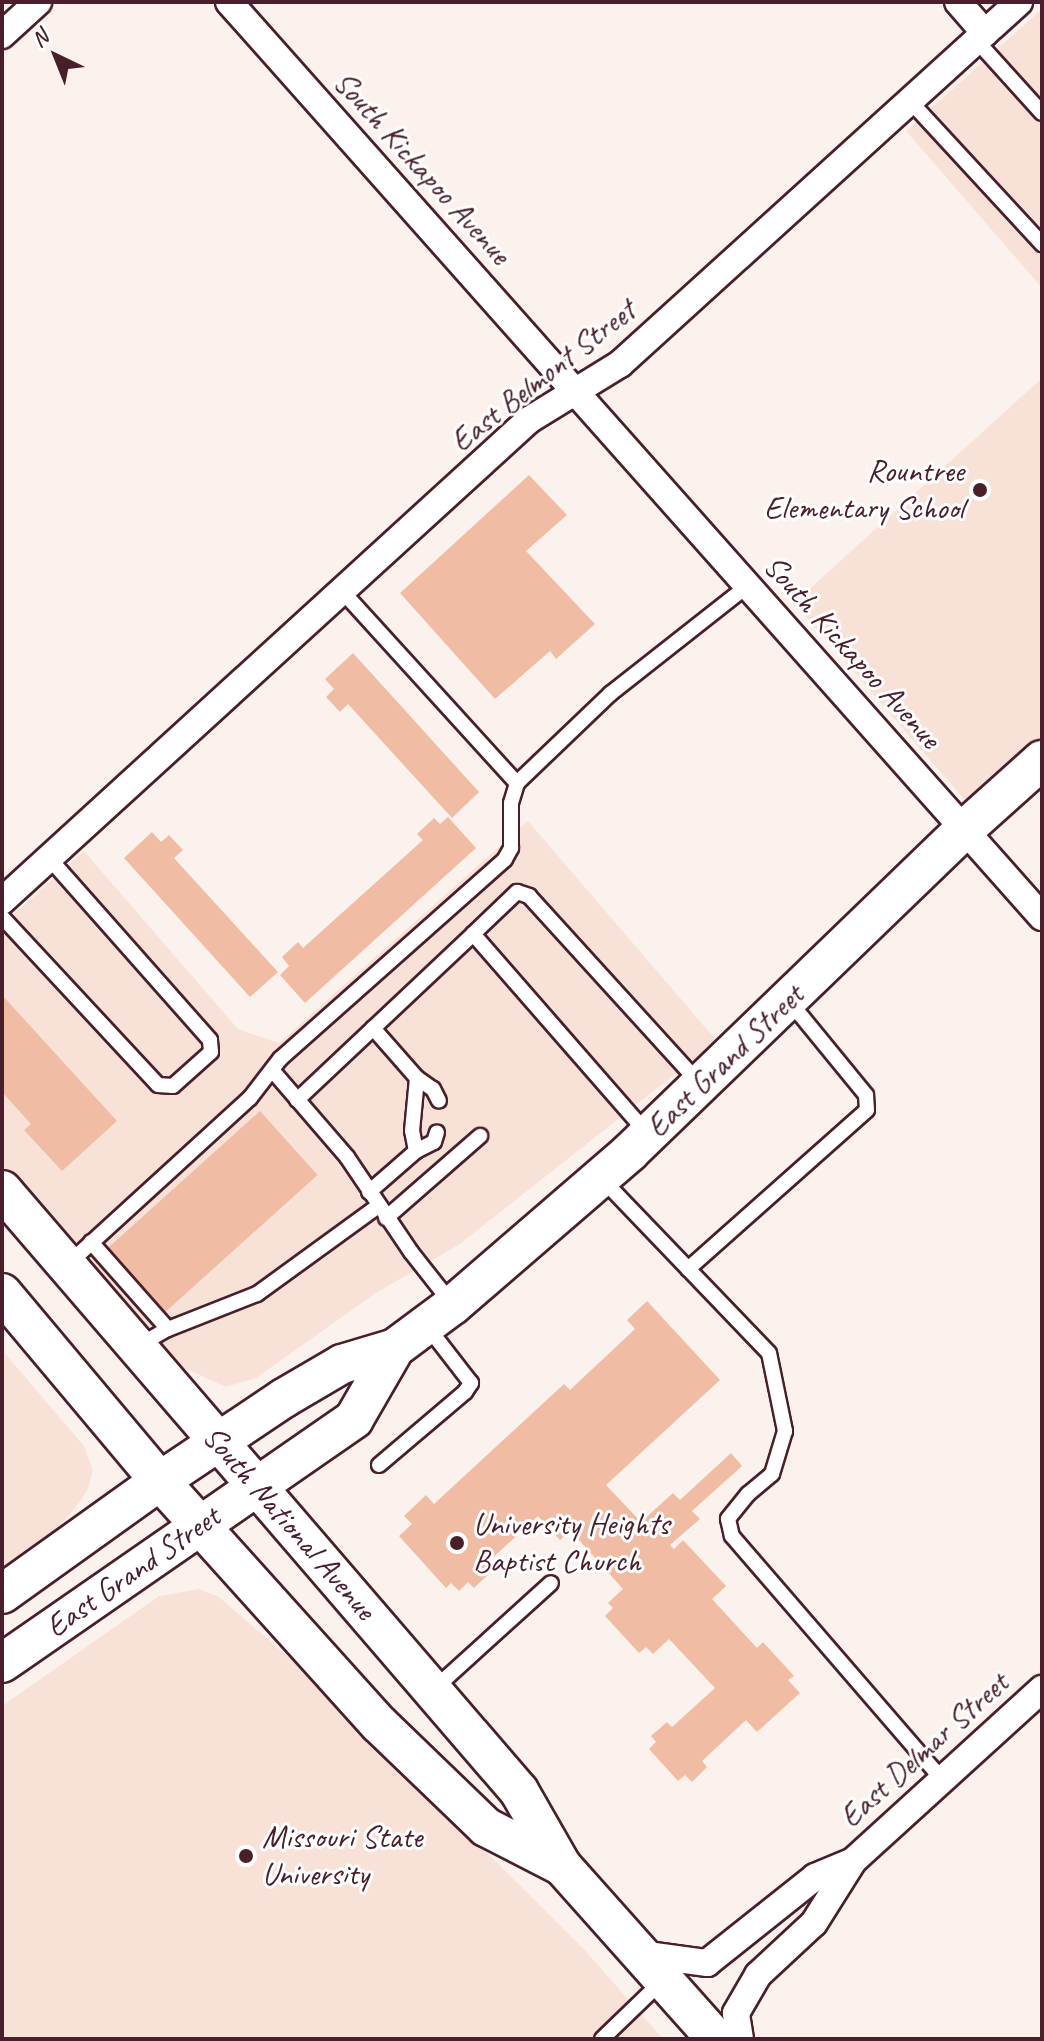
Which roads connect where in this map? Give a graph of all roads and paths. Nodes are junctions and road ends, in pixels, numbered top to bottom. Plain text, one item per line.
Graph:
1 (38, 2) edge
2 (229, 2) edge
3 (958, 2) edge
4 (1019, 2) edge
5 (2, 35) edge
6 (981, 36) junction
7 (910, 101) junction
8 (1042, 113) edge
9 (1042, 244) edge
10 (575, 392) junction
11 (747, 586) junction
12 (342, 591) junction
13 (1042, 760) edge
14 (517, 783) junction
15 (964, 830) junction
16 (49, 858) junction
17 (2, 901) edge
18 (2, 917) edge
19 (1042, 917) edge
20 (473, 934) junction
21 (788, 1000) junction
22 (373, 1028) junction
23 (272, 1070) junction
24 (417, 1078) junction
25 (700, 1084) junction
26 (297, 1100) junction
27 (439, 1101) dead end
28 (437, 1132) dead end
29 (648, 1135) junction
30 (480, 1136) dead end
31 (416, 1151) junction
32 (601, 1178) junction
33 (2, 1190) edge
34 (369, 1192) junction
35 (382, 1212) junction
36 (122, 1215) junction
37 (132, 1227) dead end
38 (79, 1254) junction
39 (688, 1269) junction
40 (2, 1293) edge
41 (439, 1315) junction
42 (152, 1338) junction
43 (395, 1348) junction
44 (219, 1442) junction
45 (379, 1465) dead end
46 (160, 1481) junction
47 (257, 1486) junction
48 (200, 1526) junction
49 (551, 1583) dead end
50 (2, 1594) edge
51 (2, 1663) edge
52 (1042, 1689) edge
53 (433, 1690) junction
54 (942, 1779) junction
55 (853, 1861) junction
56 (562, 1866) junction
57 (652, 1967) junction
58 (602, 2039) edge
59 (716, 2039) edge
60 (740, 2039) edge

1 - 5 street
2 - 10 street, South Kickapoo Avenue
3 - 6 street
4 - 6 street, East Belmont Street
6 - 7 street, East Belmont Street
6 - 8 lane
7 - 9 lane
7 - 10 street, East Belmont Street
10 - 11 street, South Kickapoo Avenue
10 - 12 street, East Belmont Street
11 - 14 lane
11 - 15 street, South Kickapoo Avenue
12 - 14 lane
12 - 16 street, East Belmont Street
13 - 15 main road, East Grand Street
14 - 23 lane
15 - 19 street, South Kickapoo Avenue
15 - 21 main road, East Grand Street
16 - 17 street, East Belmont Street
16 - 18 lane
20 - 22 lane
20 - 25 lane
20 - 29 lane
21 - 25 main road, East Grand Street
21 - 39 lane
22 - 24 lane
22 - 26 lane
23 - 26 lane
23 - 36 lane
24 - 27 lane
24 - 31 lane
25 - 29 main road, East Grand Street
26 - 34 lane
28 - 31 lane
29 - 32 main road, East Grand Street
30 - 35 lane
31 - 34 lane
32 - 39 lane
32 - 41 main road, East Grand Street
33 - 38 main road, South National Avenue
34 - 35 lane
35 - 41 lane
35 - 42 lane
36 - 37 lane
36 - 38 lane
38 - 42 main road, South National Avenue
39 - 54 lane
40 - 46 main road, South National Avenue
41 - 43 main road, East Grand Street
41 - 45 lane
42 - 44 main road, South National Avenue
43 - 44 main road, East Grand Street
43 - 47 main road, East Grand Street
44 - 46 main road, East Grand Street
44 - 47 main road, South National Avenue
46 - 48 main road, South National Avenue
46 - 50 main road, East Grand Street
47 - 48 main road, East Grand Street
47 - 53 main road, South National Avenue
48 - 51 main road, East Grand Street
48 - 56 main road, South National Avenue
49 - 53 lane
52 - 54 street, East Delmar Street
53 - 56 main road, South National Avenue
54 - 55 street, East Delmar Street
55 - 57 street, East Delmar Street
55 - 60 street, East Delmar Street
56 - 57 main road, South National Avenue
57 - 58 lane
57 - 59 main road, South National Avenue

